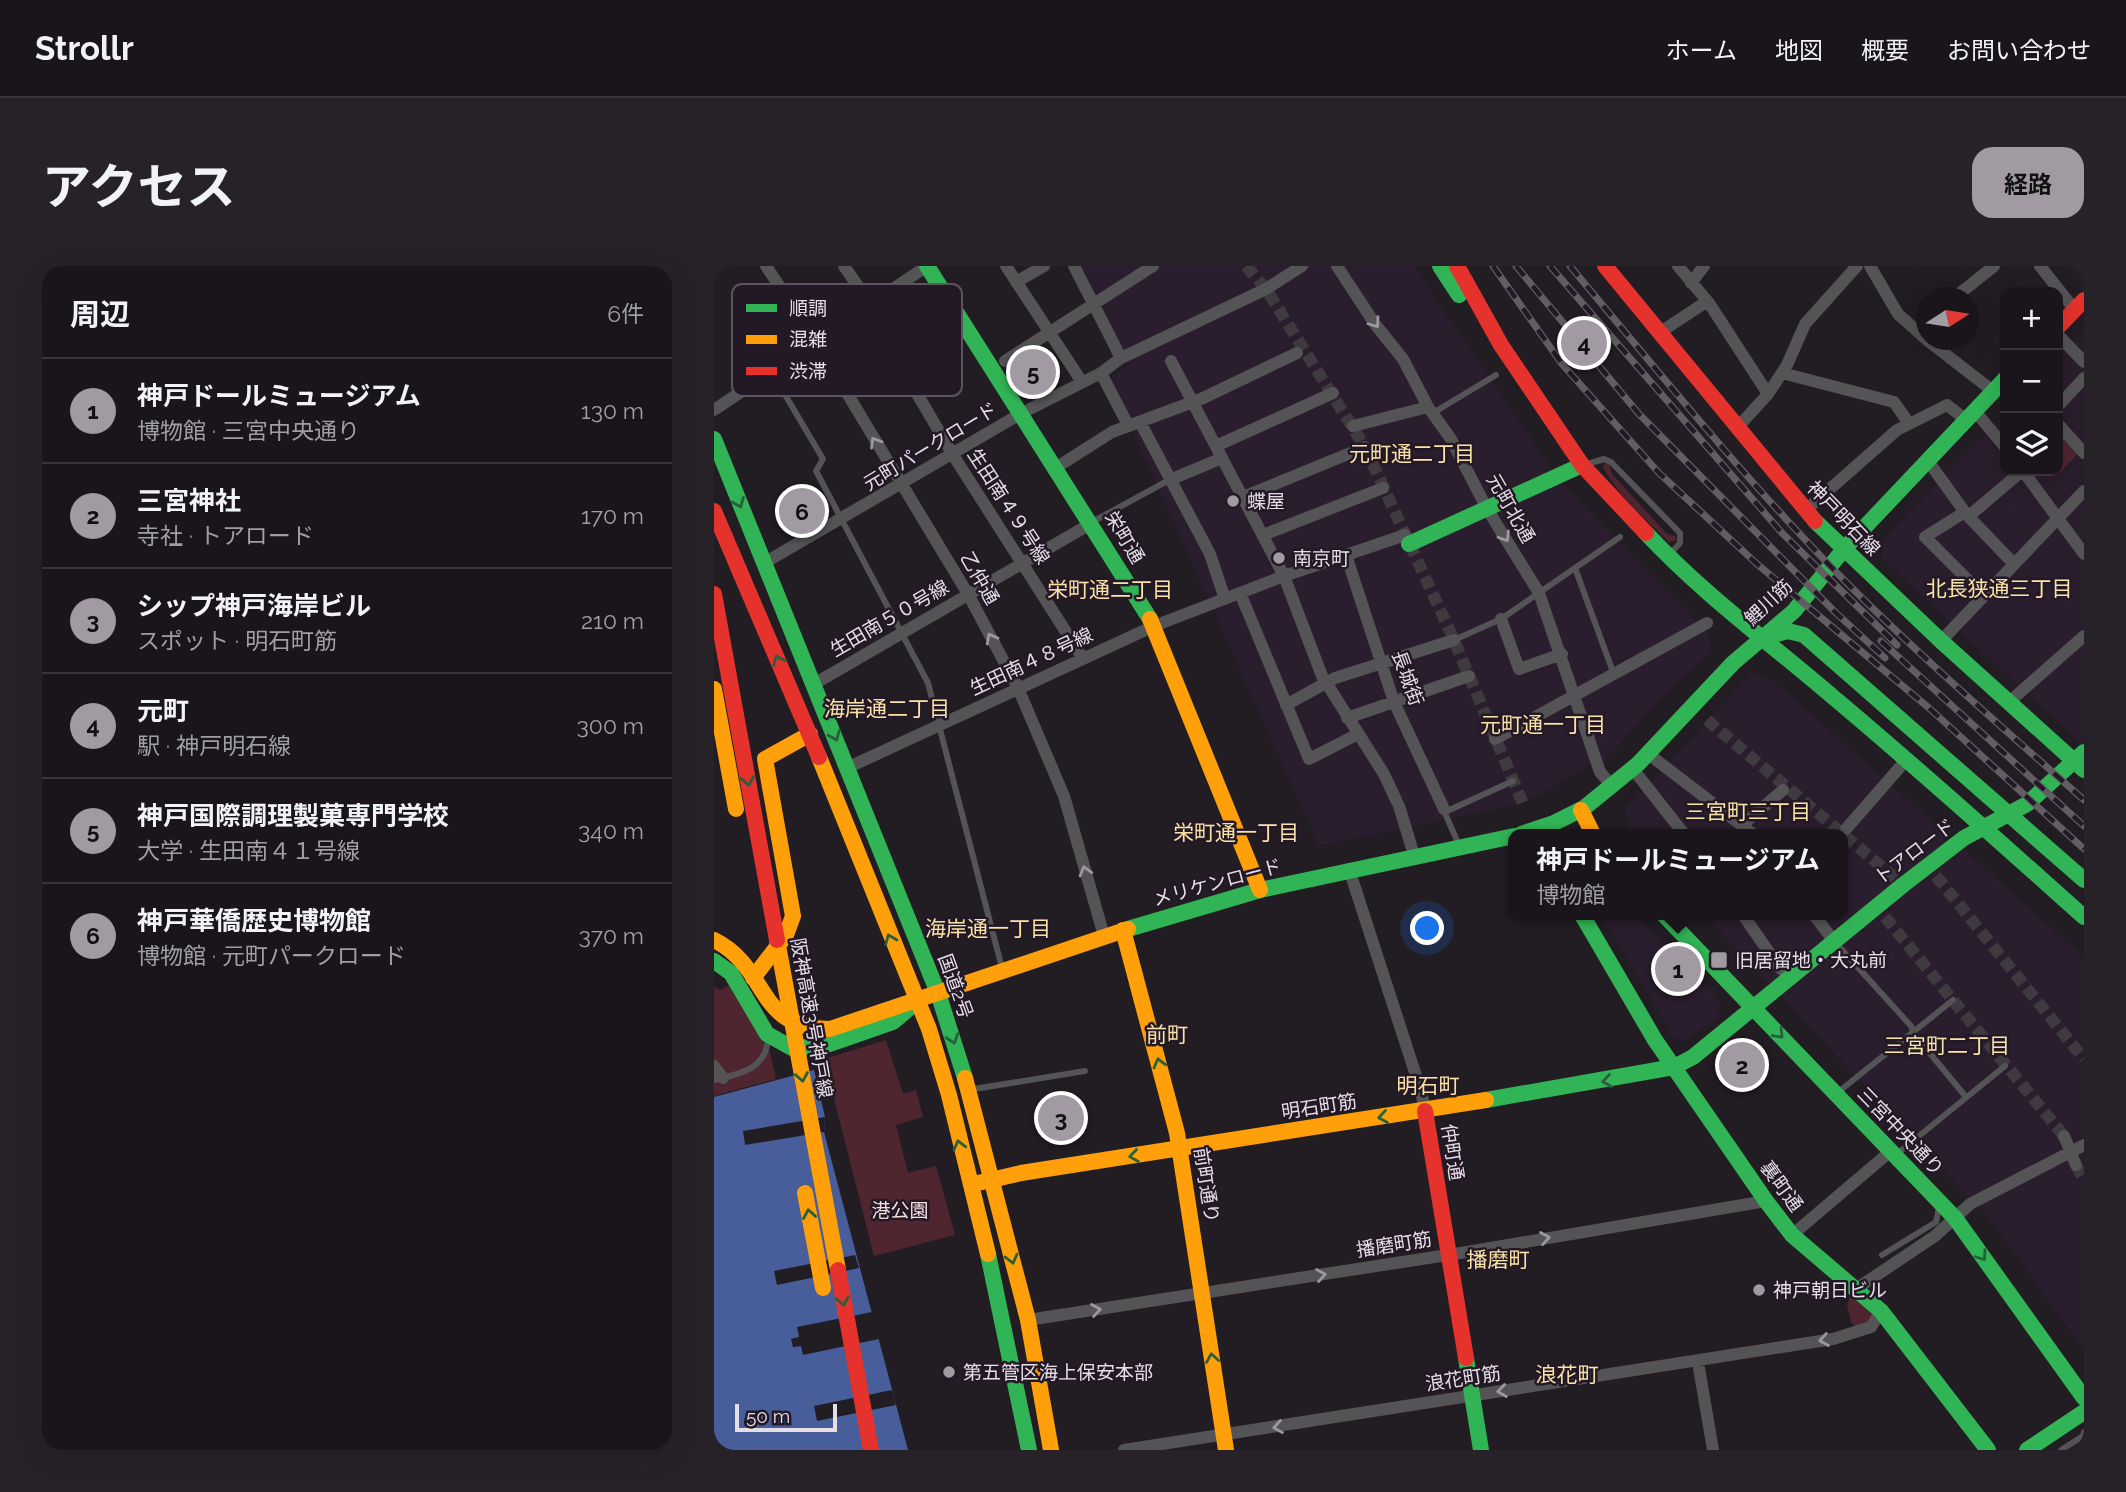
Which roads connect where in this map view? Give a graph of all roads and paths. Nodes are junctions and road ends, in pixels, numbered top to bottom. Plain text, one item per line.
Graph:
1 (766, 266) edge
2 (844, 266) edge
3 (927, 266) edge
4 (1006, 266) edge
5 (1044, 266) edge
6 (1074, 266) edge
7 (1153, 266) edge
8 (1302, 266) edge
9 (1337, 266) edge
10 (1440, 266) edge
11 (1457, 266) edge
12 (1605, 266) edge
13 (1678, 266) edge
14 (1704, 266) edge
15 (1857, 266) edge
16 (1870, 266) edge
17 (1994, 266) edge
18 (2040, 266) edge
19 (1016, 282) junction
20 (1691, 283) junction
21 (778, 284) edge
22 (856, 284) edge
23 (899, 284) edge
24 (939, 284) edge
25 (1968, 287) edge
26 (1706, 302) junction
27 (1095, 305) junction
28 (2080, 305) edge
29 (962, 320) edge
30 (2063, 322) edge
31 (1915, 328) edge
32 (1659, 333) junction
33 (1050, 334) junction
34 (2063, 340) edge
35 (1161, 341) junction
36 (1501, 345) junction
37 (1941, 350) edge
38 (1297, 353) dead end
39 (1121, 358) junction
40 (1006, 361) dead end
41 (2084, 362) edge
42 (1101, 373) junction
43 (1782, 373) junction
44 (1496, 375) dead end
45 (2084, 378) edge
46 (1082, 382) junction
47 (2000, 384) edge
48 (1993, 391) junction
49 (1333, 393) dead end
50 (1768, 394) junction
51 (733, 396) edge
52 (787, 396) edge
53 (848, 396) edge
54 (919, 396) edge
55 (1192, 401) junction
56 (2063, 401) edge
57 (714, 410) edge
58 (1430, 410) junction
59 (1022, 413) junction
60 (1969, 415) junction
61 (1908, 422) junction
62 (1134, 423) junction
63 (1353, 426) dead end
64 (1737, 428) junction
65 (2063, 430) edge
66 (714, 439) edge
67 (2000, 443) edge
68 (1216, 446) junction
69 (1364, 447) dead end
70 (2084, 453) edge
71 (953, 454) junction
72 (1222, 458) junction
73 (1928, 461) junction
74 (1582, 466) junction
75 (1057, 467) junction
76 (2016, 476) edge
77 (2026, 476) edge
78 (1172, 479) junction
79 (901, 485) junction
80 (1383, 488) dead end
81 (2084, 491) edge
82 (1243, 497) junction
83 (1486, 507) junction
84 (1805, 510) junction
85 (714, 511) edge
86 (1967, 514) junction
87 (2057, 518) junction
88 (843, 520) junction
89 (1092, 523) junction
90 (1263, 535) junction
91 (1620, 537) dead end
92 (1407, 539) joint
93 (1844, 550) junction
94 (2084, 554) edge
95 (1346, 555) junction
96 (1668, 557) junction
97 (1023, 563) junction
98 (764, 564) junction
99 (2014, 564) junction
100 (1575, 568) junction
101 (1284, 576) junction
102 (1240, 593) junction
103 (1539, 593) junction
104 (714, 594) edge
105 (968, 594) junction
106 (1984, 596) junction
107 (1225, 599) junction
108 (1500, 619) junction
109 (1707, 623) dead end
110 (1154, 626) junction
111 (902, 632) junction
112 (2084, 636) edge
113 (1454, 639) joint
114 (1759, 639) junction
115 (1941, 641) junction
116 (1562, 654) junction
117 (1082, 657) junction
118 (1381, 663) junction
119 (1613, 672) junction
120 (1469, 676) dead end
121 (814, 684) junction
122 (1326, 684) junction
123 (1017, 688) junction
124 (714, 689) edge
125 (1576, 696) junction
126 (1394, 702) junction
127 (738, 703) dead end
128 (2008, 703) junction
129 (1286, 705) junction
130 (1347, 718) junction
131 (938, 724) junction
132 (748, 729) dead end
133 (810, 734) junction
134 (1358, 734) junction
135 (1495, 739) dead end
136 (1647, 752) junction
137 (1907, 760) junction
138 (2080, 761) edge
139 (849, 767) junction
140 (1633, 769) junction
141 (1513, 781) dead end
142 (1614, 787) junction
143 (1783, 790) dead end
144 (1581, 810) junction
145 (1444, 811) junction
146 (2011, 813) junction
147 (739, 826) dead end
148 (1984, 828) junction
149 (1541, 829) edge
150 (1590, 829) edge
151 (1680, 829) edge
152 (1742, 829) edge
153 (1746, 829) edge
154 (1846, 829) dead end
155 (1508, 837) edge
156 (1459, 845) junction
157 (1414, 855) junction
158 (1349, 869) junction
159 (2084, 880) edge
160 (1260, 890) junction
161 (2084, 918) edge
162 (1585, 920) edge
163 (1669, 920) edge
164 (1746, 920) edge
165 (1818, 920) edge
166 (1124, 930) junction
167 (759, 935) dead end
168 (1104, 936) junction
169 (714, 940) edge
170 (1834, 941) junction
171 (714, 961) edge
172 (1002, 970) junction
173 (1790, 976) junction
174 (753, 978) junction
175 (938, 993) junction
176 (1953, 1000) dead end
177 (916, 1002) junction
178 (1752, 1006) junction
179 (767, 1034) junction
180 (1914, 1034) junction
181 (781, 1058) dead end
182 (714, 1066) edge
183 (2005, 1066) dead end
184 (1674, 1067) junction
185 (1084, 1072) dead end
186 (718, 1079) edge
187 (969, 1090) junction
188 (1835, 1094) junction
189 (1966, 1097) junction
190 (1424, 1111) junction
191 (2064, 1136) tunnel mouth
192 (2084, 1145) edge
193 (1180, 1149) junction
194 (1894, 1152) junction
195 (2074, 1159) junction
196 (992, 1179) junction
197 (803, 1181) dead end
198 (970, 1185) junction
199 (1937, 1198) junction
200 (1766, 1201) junction
201 (1955, 1218) junction
202 (1792, 1234) junction
203 (1448, 1255) junction
204 (1882, 1255) dead end
205 (1856, 1289) junction
206 (1202, 1294) junction
207 (826, 1303) dead end
208 (1881, 1311) junction
209 (1028, 1320) junction
210 (1698, 1362) junction
211 (1472, 1395) junction
212 (2084, 1398) edge
213 (2084, 1412) edge
214 (2084, 1432) edge
215 (1225, 1442) edge
216 (871, 1450) edge
217 (1029, 1450) edge
218 (1051, 1450) edge
219 (1124, 1450) edge
220 (1481, 1450) edge
221 (1713, 1450) edge
222 (1988, 1450) edge
223 (2027, 1450) edge
224 (2061, 1450) edge

1 - 21 street, 乙仲通
2 - 22 street, 生田南４９号線
3 - 23 street
3 - 24 main road, 栄町通
4 - 19 street
5 - 19 street
6 - 27 street
7 - 27 street
8 - 35 street, 元町パークロード
9 -> 58 street, 元町北通
10 - 36 main road
11 - 36 main road
12 - 32 main road, 神戸明石線
13 - 20 street
14 - 20 street
15 - 43 street
16 - 31 street
17 - 25 street
18 - 28 street
19 - 33 street
20 - 26 street
26 - 32 street
26 - 50 street
27 - 33 street
27 - 39 street
28 - 30 main road
29 - 59 main road, 栄町通
32 - 64 main road, 神戸明石線
33 - 40 street
33 - 46 street
34 - 41 street
35 - 39 street, 元町パークロード
35 - 55 street
36 - 74 main road
37 - 48 street
38 - 55 street
39 - 42 street, 元町パークロード
42 - 46 street, 元町パークロード
42 - 62 street
43 - 50 street
43 - 61 street
44 - 58 lane
45 - 56 street
46 - 59 street, 元町パークロード
47 - 48 main road, 鯉川筋
48 - 60 main road, 鯉川筋
49 - 68 street
50 - 64 street
51 - 57 street
52 - 88 lane
79 -> 53 street, 乙仲通
54 - 71 street, 生田南４９号線
55 - 62 street
55 - 68 street
58 - 63 street
58 - 83 street, 元町北通
59 - 71 street, 元町パークロード
59 - 75 main road, 栄町通
60 - 61 street
60 - 67 street
60 - 73 main road, 鯉川筋
61 - 84 street
62 - 75 street
62 - 78 street
64 - 84 main road, 神戸明石線
65 - 70 street
66 -> 98 main road, 国道2号
68 - 72 street
69 - 82 street
71 - 79 street, 元町パークロード
71 - 97 street, 生田南４９号線
72 - 78 street
72 - 82 street
73 - 86 street
73 - 93 main road, 鯉川筋
74 - 83 main road
74 - 96 main road
74 - 96 lane
75 - 89 main road, 栄町通
76 - 86 street
77 - 87 street
78 - 89 lane
78 - 107 street
79 - 88 street, 元町パークロード
79 - 105 street, 乙仲通
80 - 90 street
81 - 87 street
82 - 90 street
83 - 92 main road
83 -> 103 street, 元町北通
84 - 93 main road, 神戸明石線
133 -> 85 main road
86 - 99 street
86 - 106 street
87 - 94 street
87 - 99 street
88 - 98 street, 元町パークロード
88 - 111 lane
89 - 97 street, 生田南５０号線
89 - 110 main road, 栄町通
90 - 101 street
91 - 100 lane
92 - 95 street, 生田南４８号線
93 - 114 main road, 鯉川筋
93 - 115 main road, 神戸明石線
95 - 101 street, 生田南４８号線
95 - 118 street, 長城街
96 - 114 main road
97 - 105 street, 生田南５０号線
97 - 117 street, 生田南４９号線
98 - 121 main road, 国道2号
99 - 106 street
100 - 103 lane
100 - 119 lane
101 - 102 street, 生田南４８号線
101 - 122 street
102 - 107 street, 生田南４８号線
102 - 129 street
103 - 108 lane
103 - 116 street, 元町北通
104 -> 216 main road, 阪神高速3号神戸線, bridge
105 - 111 street, 生田南５０号線
123 -> 105 street, 乙仲通
106 - 115 street
107 - 110 street, 生田南４８号線
108 - 113 lane
108 - 116 street
109 - 119 street
110 - 117 street, 生田南４８号線
110 - 160 main road, 栄町通
111 - 121 street, 生田南５０号線
111 - 131 lane
112 - 128 street
113 - 118 street
114 - 136 main road, 鯉川筋
114 - 137 main road
114 - 146 main road
115 - 128 main road, 神戸明石線
116 - 125 street, 元町北通
117 - 123 street, 生田南４８号線
118 - 122 street
118 - 126 street, 長城街
119 - 125 street
120 - 126 street
121 -> 139 main road, 国道2号
122 - 129 street
122 - 130 street
123 - 131 street, 生田南４８号線
168 -> 123 street, 乙仲通
124 - 147 main road, bridge
125 - 135 street
125 - 142 street, 元町北通
126 - 130 street
126 - 145 street, 長城街
127 - 132 lane
128 - 138 main road, 神戸明石線
129 - 134 street
130 - 134 street
131 - 139 street, 生田南４８号線
131 - 172 lane
133 - 174 main road
177 -> 133 main road
134 - 157 street
136 - 140 main road, 鯉川筋
136 - 152 street
137 - 148 main road
137 - 154 street
138 - 146 main road, トアロード
139 - 175 main road, 国道2号
140 - 142 main road, 鯉川筋
140 - 151 street
141 - 145 lane
142 - 144 main road, 鯉川筋
143 - 153 street
144 - 149 main road, 鯉川筋
144 - 150 main road
145 - 156 lane
146 - 148 main road, トアロード
146 - 159 main road
148 - 161 main road
148 - 170 main road, トアロード
155 - 156 main road, メリケンロード
156 - 157 main road, メリケンロード
157 - 158 main road, メリケンロード
158 - 160 main road, メリケンロード
158 - 190 street, 仲町通
160 - 166 main road, メリケンロード
162 - 184 main road, 裏町通
163 - 178 main road, 三宮中央通り
164 - 173 street
165 - 170 street
166 - 168 main road, メリケンロード
193 -> 166 main road, 前町通り
167 - 181 main road, 阪神高速3号神戸線
168 - 172 main road, メリケンロード
169 - 174 main road
170 - 173 main road, トアロード
170 - 180 lane
171 - 179 main road
172 - 175 main road, メリケンロード
173 - 178 main road, トアロード
174 - 177 main road
175 - 177 main road, メリケンロード
175 -> 187 main road, 国道2号
176 - 180 lane
177 - 179 main road
198 -> 177 main road
178 - 184 main road, トアロード
178 -> 188 main road, 三宮中央通り
179 - 186 lane
180 - 188 lane
180 - 189 lane
182 - 186 street
183 - 189 lane
184 -> 190 main road, 明石町筋
184 - 200 main road, 裏町通
185 - 187 lane
187 - 196 main road, 国道2号
188 - 194 main road, 三宮中央通り
189 - 194 lane
190 -> 193 main road, 明石町筋
190 - 203 main road, 仲町通
191 - 195 street
192 - 195 street
193 -> 196 main road, 明石町筋
193 - 206 main road, 前町通り
194 - 199 main road, 三宮中央通り
194 - 202 street
195 - 201 street
196 - 198 main road, 明石町筋
196 -> 209 main road, 国道2号
207 -> 197 main road, bridge
198 - 217 main road
199 - 201 main road, 三宮中央通り
199 - 204 lane
200 - 202 main road, 裏町通
203 -> 200 street, 播磨町筋
201 - 205 street
201 -> 212 main road, 三宮中央通り
202 - 205 main road, 裏町通
206 -> 203 street, 播磨町筋
203 - 211 main road, 仲町通
205 - 208 main road, 裏町通
209 -> 206 street, 播磨町筋
215 -> 206 main road, 前町通り
208 -> 210 street, 浪花町筋
208 - 222 main road, 裏町通
209 - 218 main road, 国道2号
210 -> 211 street, 浪花町筋
210 - 221 street
211 -> 215 street, 浪花町筋
211 - 220 main road, 仲町通
213 - 223 main road
214 - 224 lane
215 - 219 street, 浪花町筋

